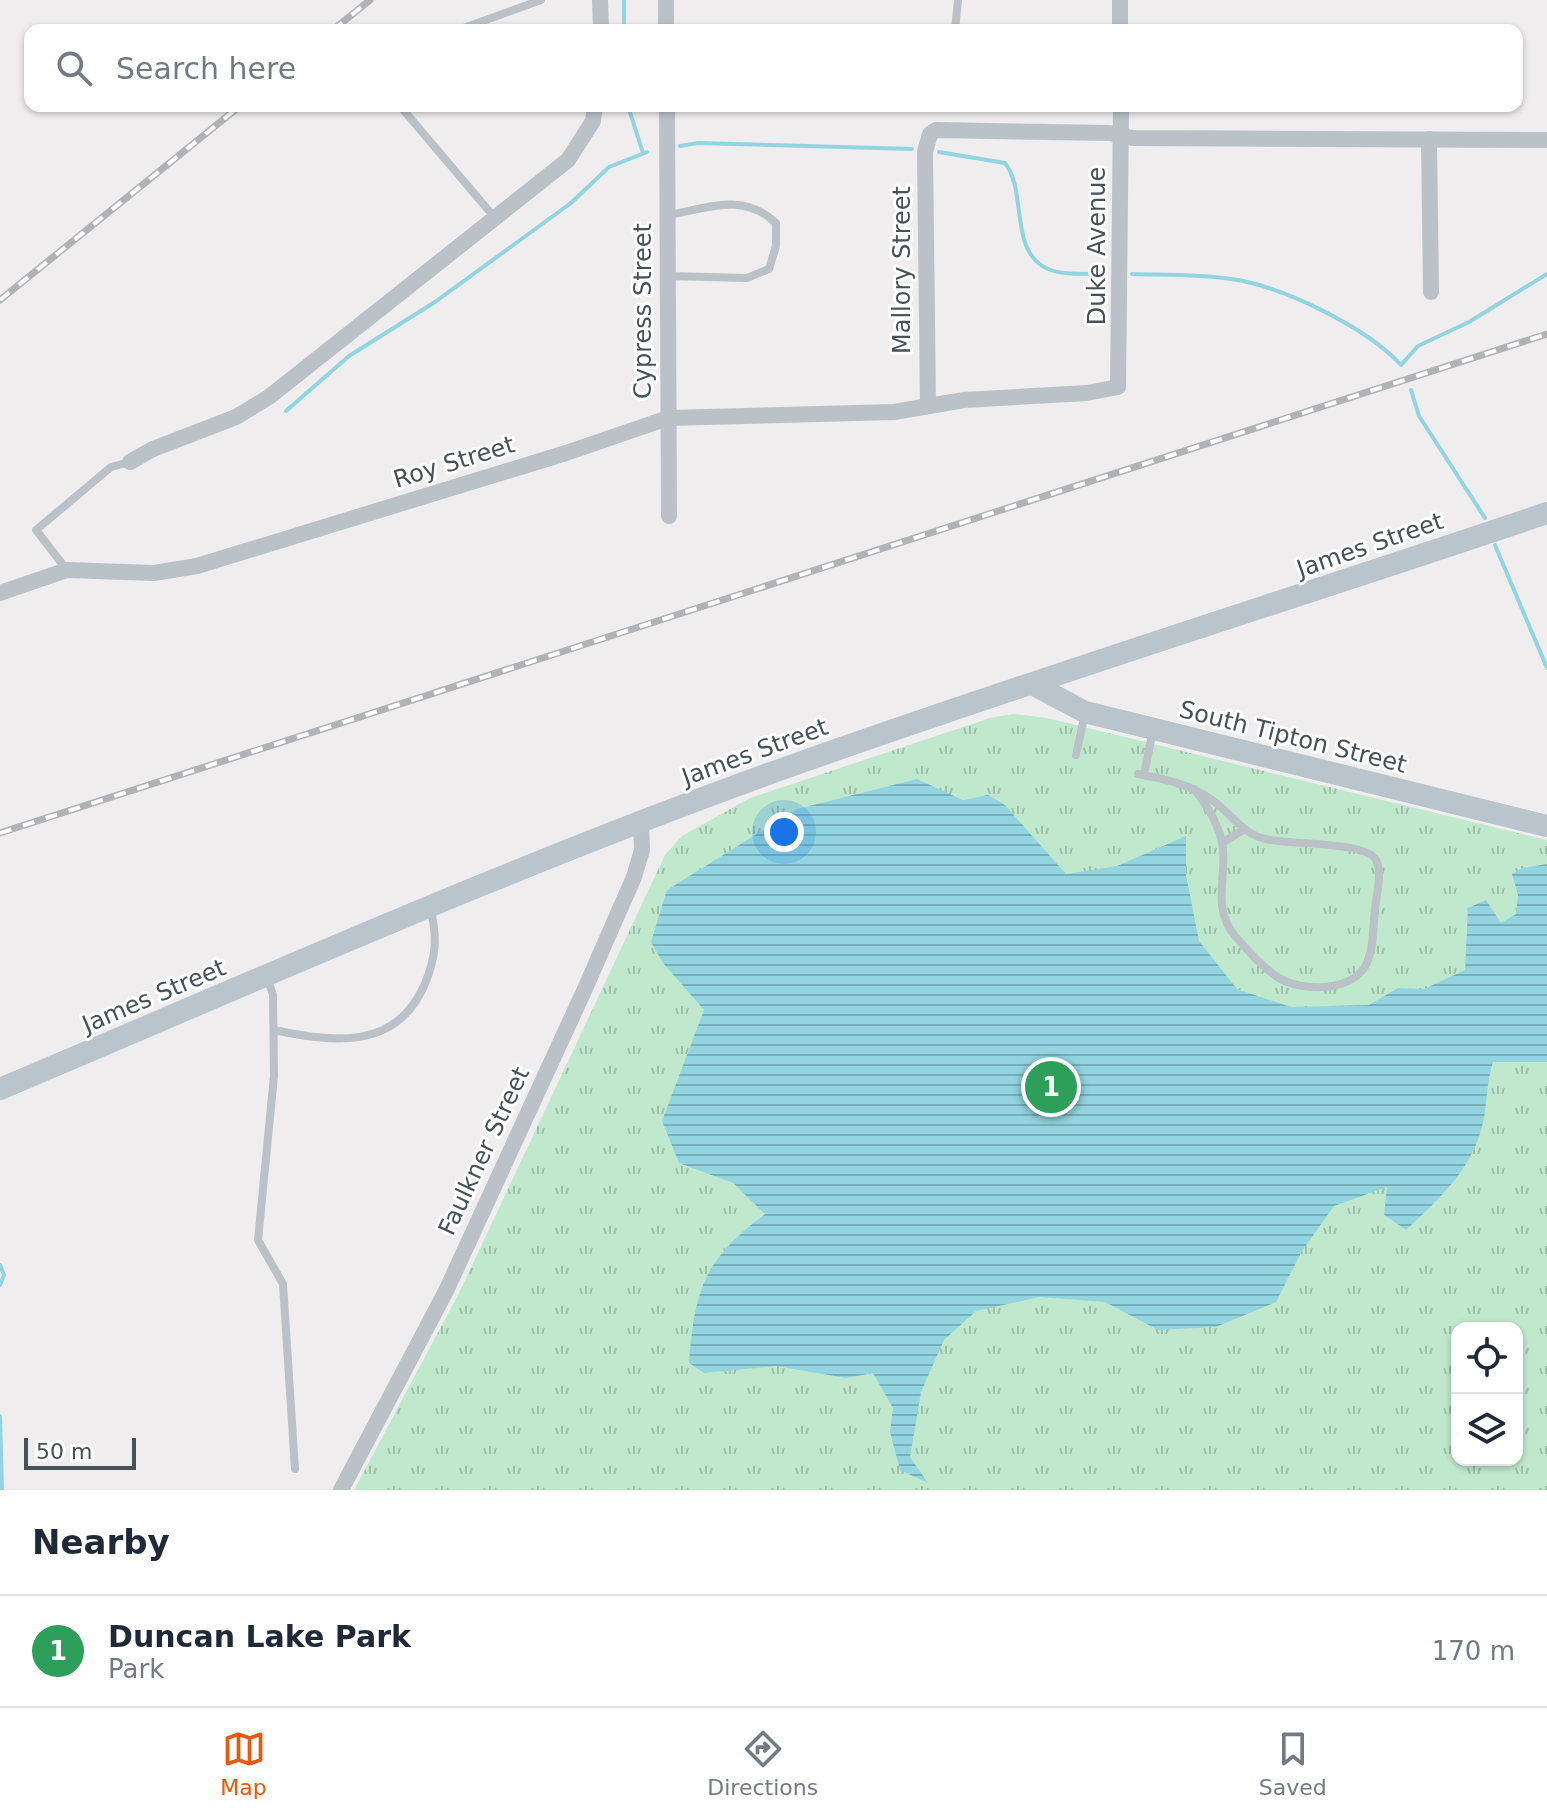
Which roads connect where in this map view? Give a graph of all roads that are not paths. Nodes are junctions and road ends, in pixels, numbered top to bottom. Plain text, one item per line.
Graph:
1 (541, 0) edge
2 (600, 0) edge
3 (666, 0) edge
4 (958, 0) edge
5 (1120, 0) edge
6 (475, 24) edge
7 (601, 24) edge
8 (666, 24) edge
9 (956, 24) edge
10 (1120, 24) edge
11 (405, 112) edge
12 (594, 112) edge
13 (667, 112) edge
14 (1121, 112) edge
15 (1121, 135) junction
16 (1429, 139) junction
17 (1547, 140) edge
18 (667, 215) junction
19 (495, 218) junction
20 (667, 276) junction
21 (1431, 292) dead end
22 (1118, 387) joint
23 (928, 406) junction
24 (668, 418) junction
25 (130, 462) joint
26 (1547, 513) edge
27 (669, 516) dead end
28 (67, 570) junction
29 (0, 593) edge
30 (1032, 684) junction
31 (1085, 712) junction
32 (1153, 730) junction
33 (1076, 755) dead end
34 (1194, 789) junction
35 (641, 822) junction
36 (1547, 826) edge
37 (1243, 830) junction
38 (1222, 843) junction
39 (430, 908) junction
40 (266, 977) junction
41 (274, 1030) junction
42 (0, 1089) edge
43 (295, 1469) dead end
44 (341, 1490) edge

1 - 6 lane
2 - 7 street
3 - 8 street
4 - 9 lane
5 - 10 street
11 - 19 lane
12 - 19 street
13 - 18 street, Cypress Street
14 - 15 street, Duke Avenue
15 - 16 street
15 - 22 street, Duke Avenue
15 - 23 street, Mallory Street
16 - 17 street
16 - 21 street
18 - 20 street, Cypress Street
18 - 20 lane
19 - 25 street
20 - 24 street, Cypress Street
22 - 23 street, Roy Street
23 - 24 street, Roy Street
24 - 27 street, Cypress Street
24 - 28 street, Roy Street
25 - 28 lane
26 - 30 street, James Street
28 - 29 street, Roy Street
30 - 31 street, South Tipton Street
30 - 35 street, James Street
31 - 32 street, South Tipton Street
31 - 33 lane
32 - 34 lane
32 - 36 street, South Tipton Street
34 - 37 lane
34 - 38 lane
35 - 39 street, James Street
35 - 44 street, Faulkner Street
37 - 38 lane
37 - 38 lane
39 - 40 street, James Street
39 - 41 lane
40 - 41 lane
40 - 42 street, James Street
41 - 43 lane

